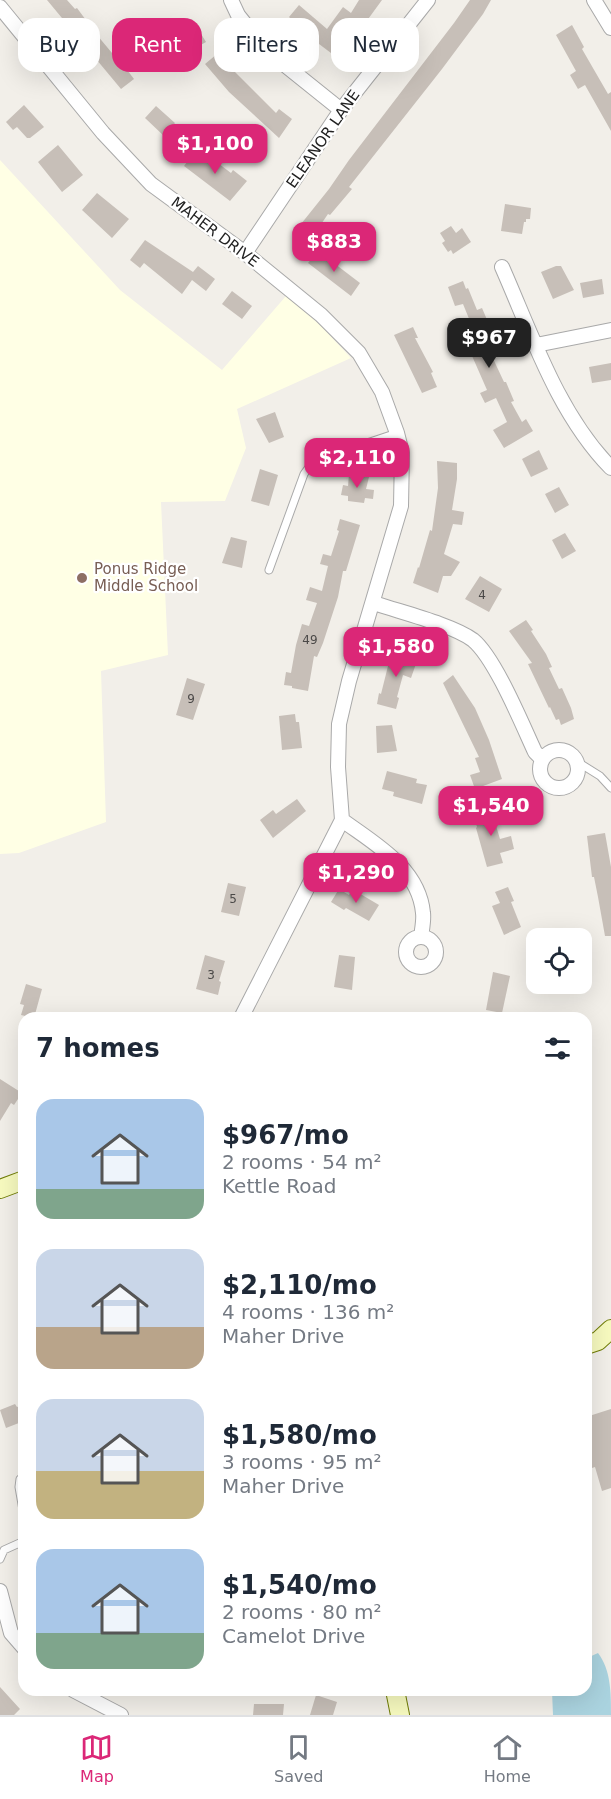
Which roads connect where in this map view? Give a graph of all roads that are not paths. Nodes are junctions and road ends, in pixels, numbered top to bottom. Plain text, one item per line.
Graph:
1 (231, 0) edge
2 (428, 0) edge
3 (594, 0) edge
4 (0, 7) edge
5 (611, 28) edge
6 (341, 110) junction
7 (245, 253) junction
8 (502, 267) dead end
9 (611, 330) edge
10 (536, 345) junction
11 (397, 433) junction
12 (611, 468) edge
13 (269, 570) dead end
14 (374, 603) junction
15 (542, 759) junction
16 (576, 761) junction
17 (611, 788) edge
18 (342, 820) junction
19 (421, 937) dead end
20 (244, 1012) edge
21 (18, 1182) edge
22 (0, 1189) edge
23 (611, 1329) edge
24 (592, 1343) edge
25 (18, 1544) edge
26 (0, 1560) edge
27 (0, 1591) edge
28 (5, 1631) edge
29 (18, 1643) edge
30 (85, 1696) edge
31 (396, 1696) edge
32 (122, 1715) edge
33 (400, 1715) edge

1 - 6 street
2 - 6 street, ELEANOR LANE
3 - 5 street
4 - 7 street, MAHER DRIVE
6 - 7 street, ELEANOR LANE
7 - 11 street, MAHER DRIVE
8 - 10 street
9 - 10 street
10 - 12 street
11 - 13 lane
11 - 14 street, MAHER DRIVE
14 - 15 street
14 - 18 street, MAHER DRIVE
15 - 16 street
15 - 16 street
16 - 17 lane
18 - 19 street
18 - 20 street
21 - 22 street
23 - 24 street
25 - 26 lane
27 - 28 street
28 - 29 street
30 - 32 street
31 - 33 street

